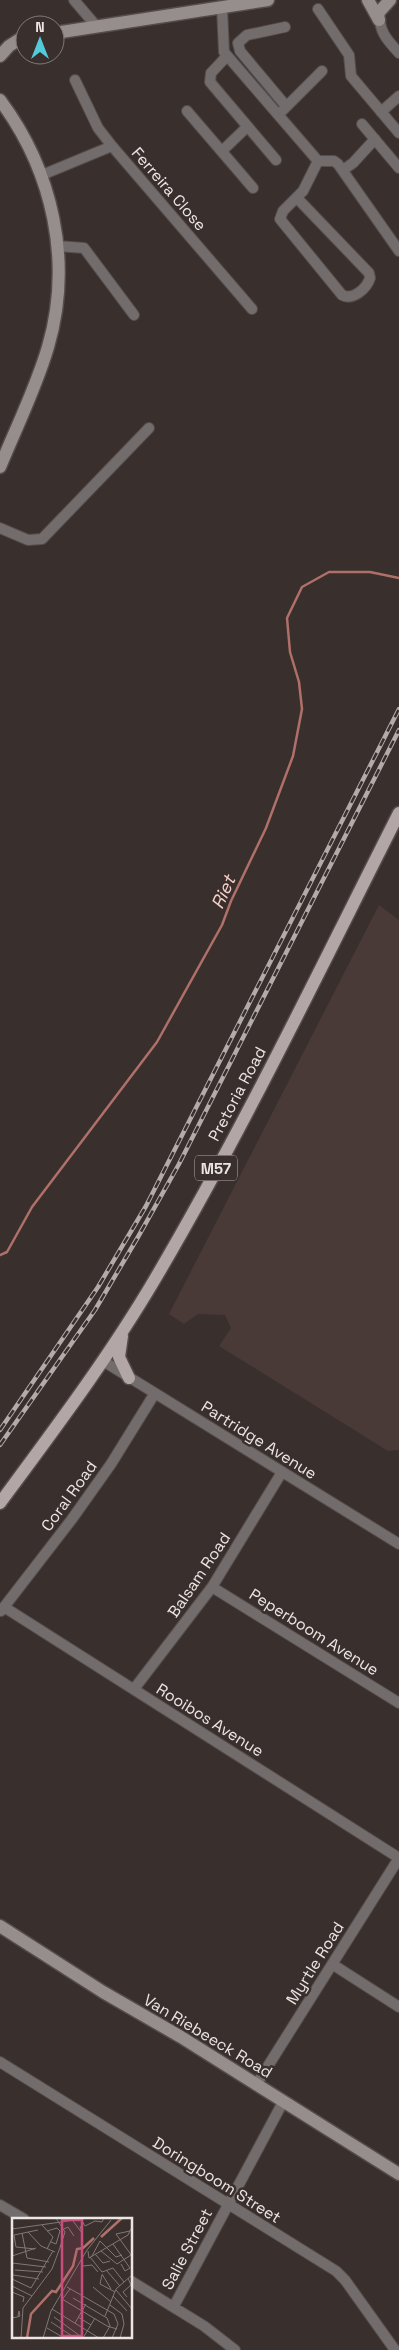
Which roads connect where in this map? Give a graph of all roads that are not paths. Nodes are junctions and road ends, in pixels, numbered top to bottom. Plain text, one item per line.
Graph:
1 (74, 0) edge
2 (268, 0) edge
3 (368, 0) edge
4 (390, 0) edge
5 (222, 7) junction
6 (318, 9) dead end
7 (380, 10) edge
8 (97, 27) junction
9 (285, 27) dead end
10 (65, 32) edge
11 (15, 39) edge
12 (0, 42) edge
13 (15, 43) edge
14 (399, 53) edge
15 (0, 56) edge
16 (227, 56) junction
17 (322, 71) dead end
18 (75, 80) dead end
19 (399, 96) edge
20 (0, 99) edge
21 (286, 106) junction
22 (187, 111) dead end
23 (381, 112) junction
24 (278, 115) junction
25 (362, 124) dead end
26 (247, 127) junction
27 (399, 133) edge
28 (375, 139) junction
29 (112, 146) junction
30 (222, 151) junction
31 (276, 160) dead end
32 (318, 161) junction
33 (399, 168) edge
34 (343, 170) junction
35 (42, 175) junction
36 (254, 188) dead end
37 (297, 198) junction
38 (58, 246) junction
39 (399, 251) edge
40 (252, 309) dead end
41 (134, 315) dead end
42 (149, 428) dead end
43 (0, 467) edge
44 (0, 528) edge
45 (399, 813) edge
46 (124, 1329) junction
47 (102, 1361) junction
48 (129, 1378) junction
49 (155, 1393) junction
50 (282, 1472) junction
51 (0, 1503) edge
52 (399, 1544) edge
53 (212, 1587) junction
54 (2, 1609) edge
55 (134, 1689) junction
56 (399, 1703) edge
57 (399, 1858) edge
58 (0, 1926) edge
59 (332, 1964) junction
60 (399, 2006) edge
61 (0, 2062) edge
62 (256, 2084) junction
63 (283, 2102) junction
64 (399, 2174) edge
65 (0, 2205) edge
66 (228, 2205) junction
67 (22, 2218) edge
68 (132, 2282) edge
69 (174, 2306) junction
70 (234, 2350) edge
71 (395, 2350) edge

1 - 8 street
2 - 5 street
3 - 7 street
4 - 7 street
5 - 8 street
5 - 16 street
6 - 23 street
7 - 14 street
8 - 10 street
9 - 21 street
11 - 12 street
13 - 15 street
16 - 24 street
16 - 26 street
17 - 21 street
18 - 29 street
19 - 23 street
20 - 35 street
21 - 24 street
22 - 30 street
23 - 27 street
24 - 32 street
25 - 28 street
26 - 30 street
26 - 31 street
28 - 33 street
28 - 34 street
29 - 35 street, Ferreira Close
29 - 40 street, Ferreira Close
30 - 36 street
32 - 34 street
32 - 37 street
34 - 39 street
35 - 38 street
37 - 37 street
38 - 41 street
38 - 43 street
42 - 44 street
45 - 46 main road, Pretoria Road / M57
46 - 47 main road, Pretoria Road / M57
46 - 48 main road
47 - 48 street, Partridge Avenue
47 - 51 main road, Pretoria Road / M57
48 - 49 street, Partridge Avenue
49 - 50 street, Partridge Avenue
49 - 54 street, Coral Road
50 - 52 street, Partridge Avenue
50 - 53 street, Balsam Road
53 - 55 street, Balsam Road
53 - 56 street, Peperboom Avenue
54 - 55 street, Rooibos Avenue
55 - 57 street, Rooibos Avenue
57 - 59 street, Myrtle Road
58 - 62 street, Van Riebeeck Road
59 - 60 street
59 - 62 street, Myrtle Road
61 - 66 street, Doringboom Street
62 - 63 street, Van Riebeeck Road
63 - 64 street, Van Riebeeck Road
63 - 66 street, Salie Street
65 - 67 street
66 - 69 street, Salie Street
66 - 71 street, Doringboom Street
68 - 69 street
69 - 70 street

